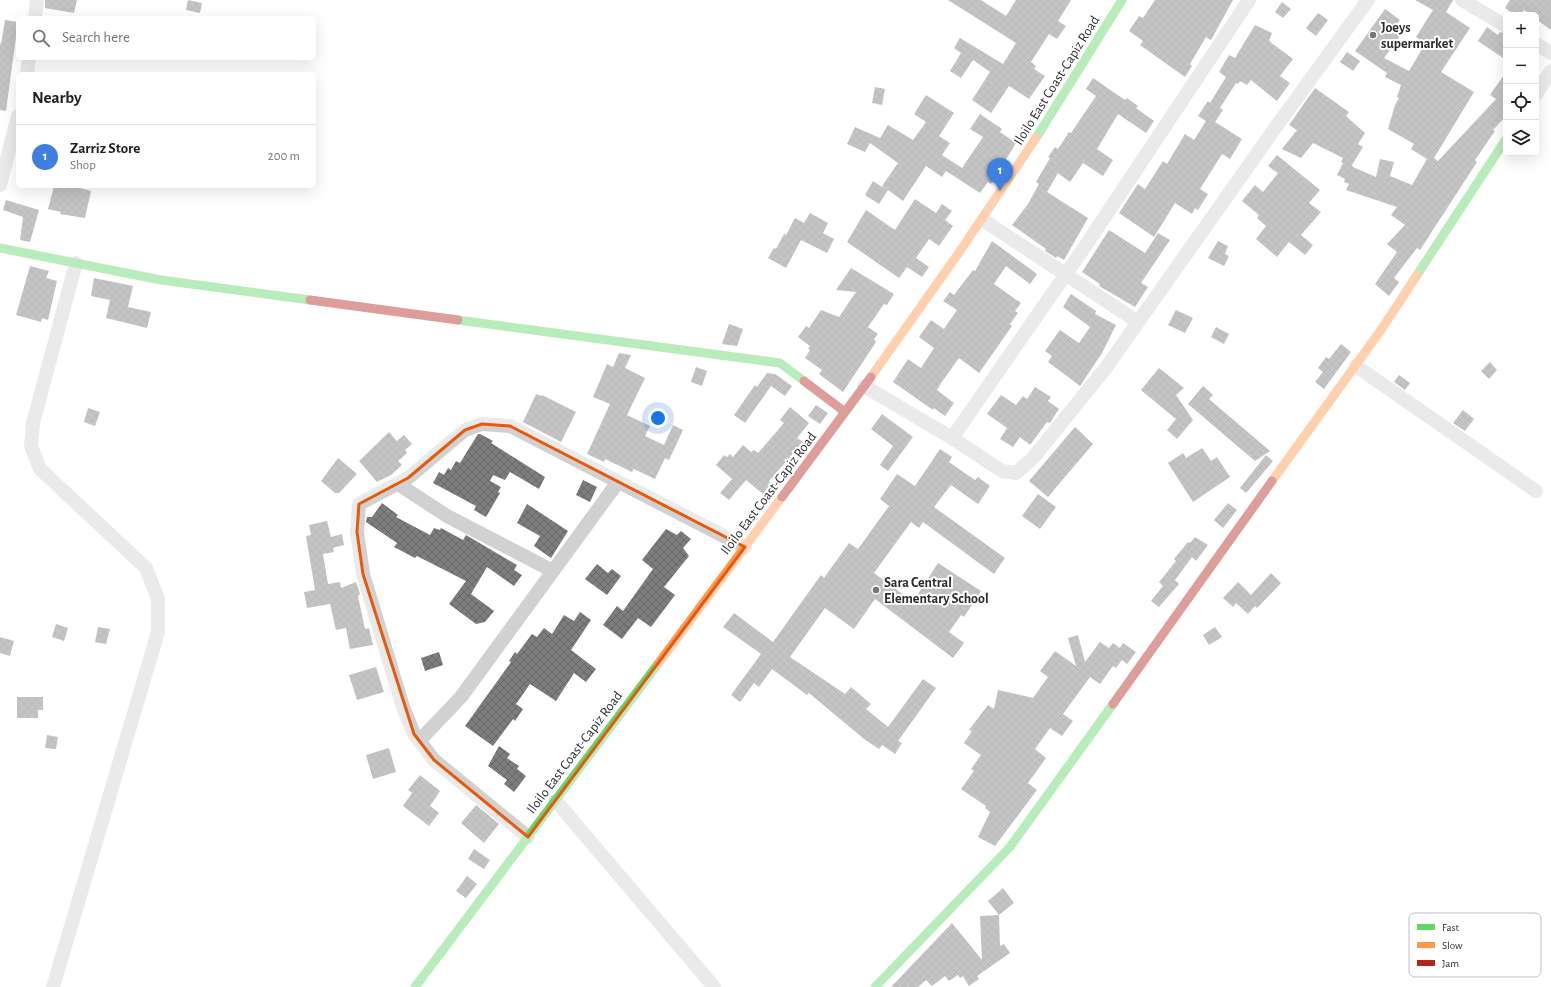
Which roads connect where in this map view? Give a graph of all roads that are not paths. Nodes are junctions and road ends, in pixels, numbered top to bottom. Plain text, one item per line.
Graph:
1 (37, 0) edge
2 (1122, 0) edge
3 (1249, 0) edge
4 (1368, 0) edge
5 (1462, 0) edge
6 (35, 16) edge
7 (1503, 24) edge
8 (1539, 46) edge
9 (1551, 53) edge
10 (29, 60) edge
11 (1551, 71) edge
12 (27, 72) edge
13 (1539, 89) edge
14 (16, 124) edge
15 (1503, 144) edge
16 (0, 185) edge
17 (983, 220) junction
18 (0, 248) edge
19 (76, 263) junction
20 (1066, 273) junction
21 (1138, 322) junction
22 (1356, 366) junction
23 (864, 386) junction
24 (845, 412) junction
25 (952, 438) junction
26 (618, 482) junction
27 (398, 484) junction
28 (1536, 491) dead end
29 (745, 547) junction
30 (553, 571) junction
31 (419, 741) junction
32 (556, 801) junction
33 (528, 837) junction
34 (52, 987) edge
35 (415, 987) edge
36 (714, 987) edge
37 (875, 987) edge

1 - 6 street
2 - 17 street, Iloilo East Coast-Capiz Road
3 - 20 street
4 - 21 street
5 - 7 street
8 - 9 street
10 - 12 street
11 - 13 street
14 - 16 street
15 - 22 street
17 - 20 street
17 - 23 street, Iloilo East Coast-Capiz Road
18 - 19 street
19 - 24 street
19 - 34 street
20 - 21 street
20 - 25 street
21 - 25 street
22 - 28 street
22 - 37 street
23 - 24 street, Iloilo East Coast-Capiz Road
23 - 25 street
24 - 29 street, Iloilo East Coast-Capiz Road
26 - 27 street
26 - 29 street
26 - 30 street
27 - 30 street
27 - 31 street
29 - 32 street, Iloilo East Coast-Capiz Road
30 - 31 street
31 - 33 street
32 - 33 street, Iloilo East Coast-Capiz Road
32 - 36 street
33 - 35 street, Iloilo East Coast-Capiz Road

